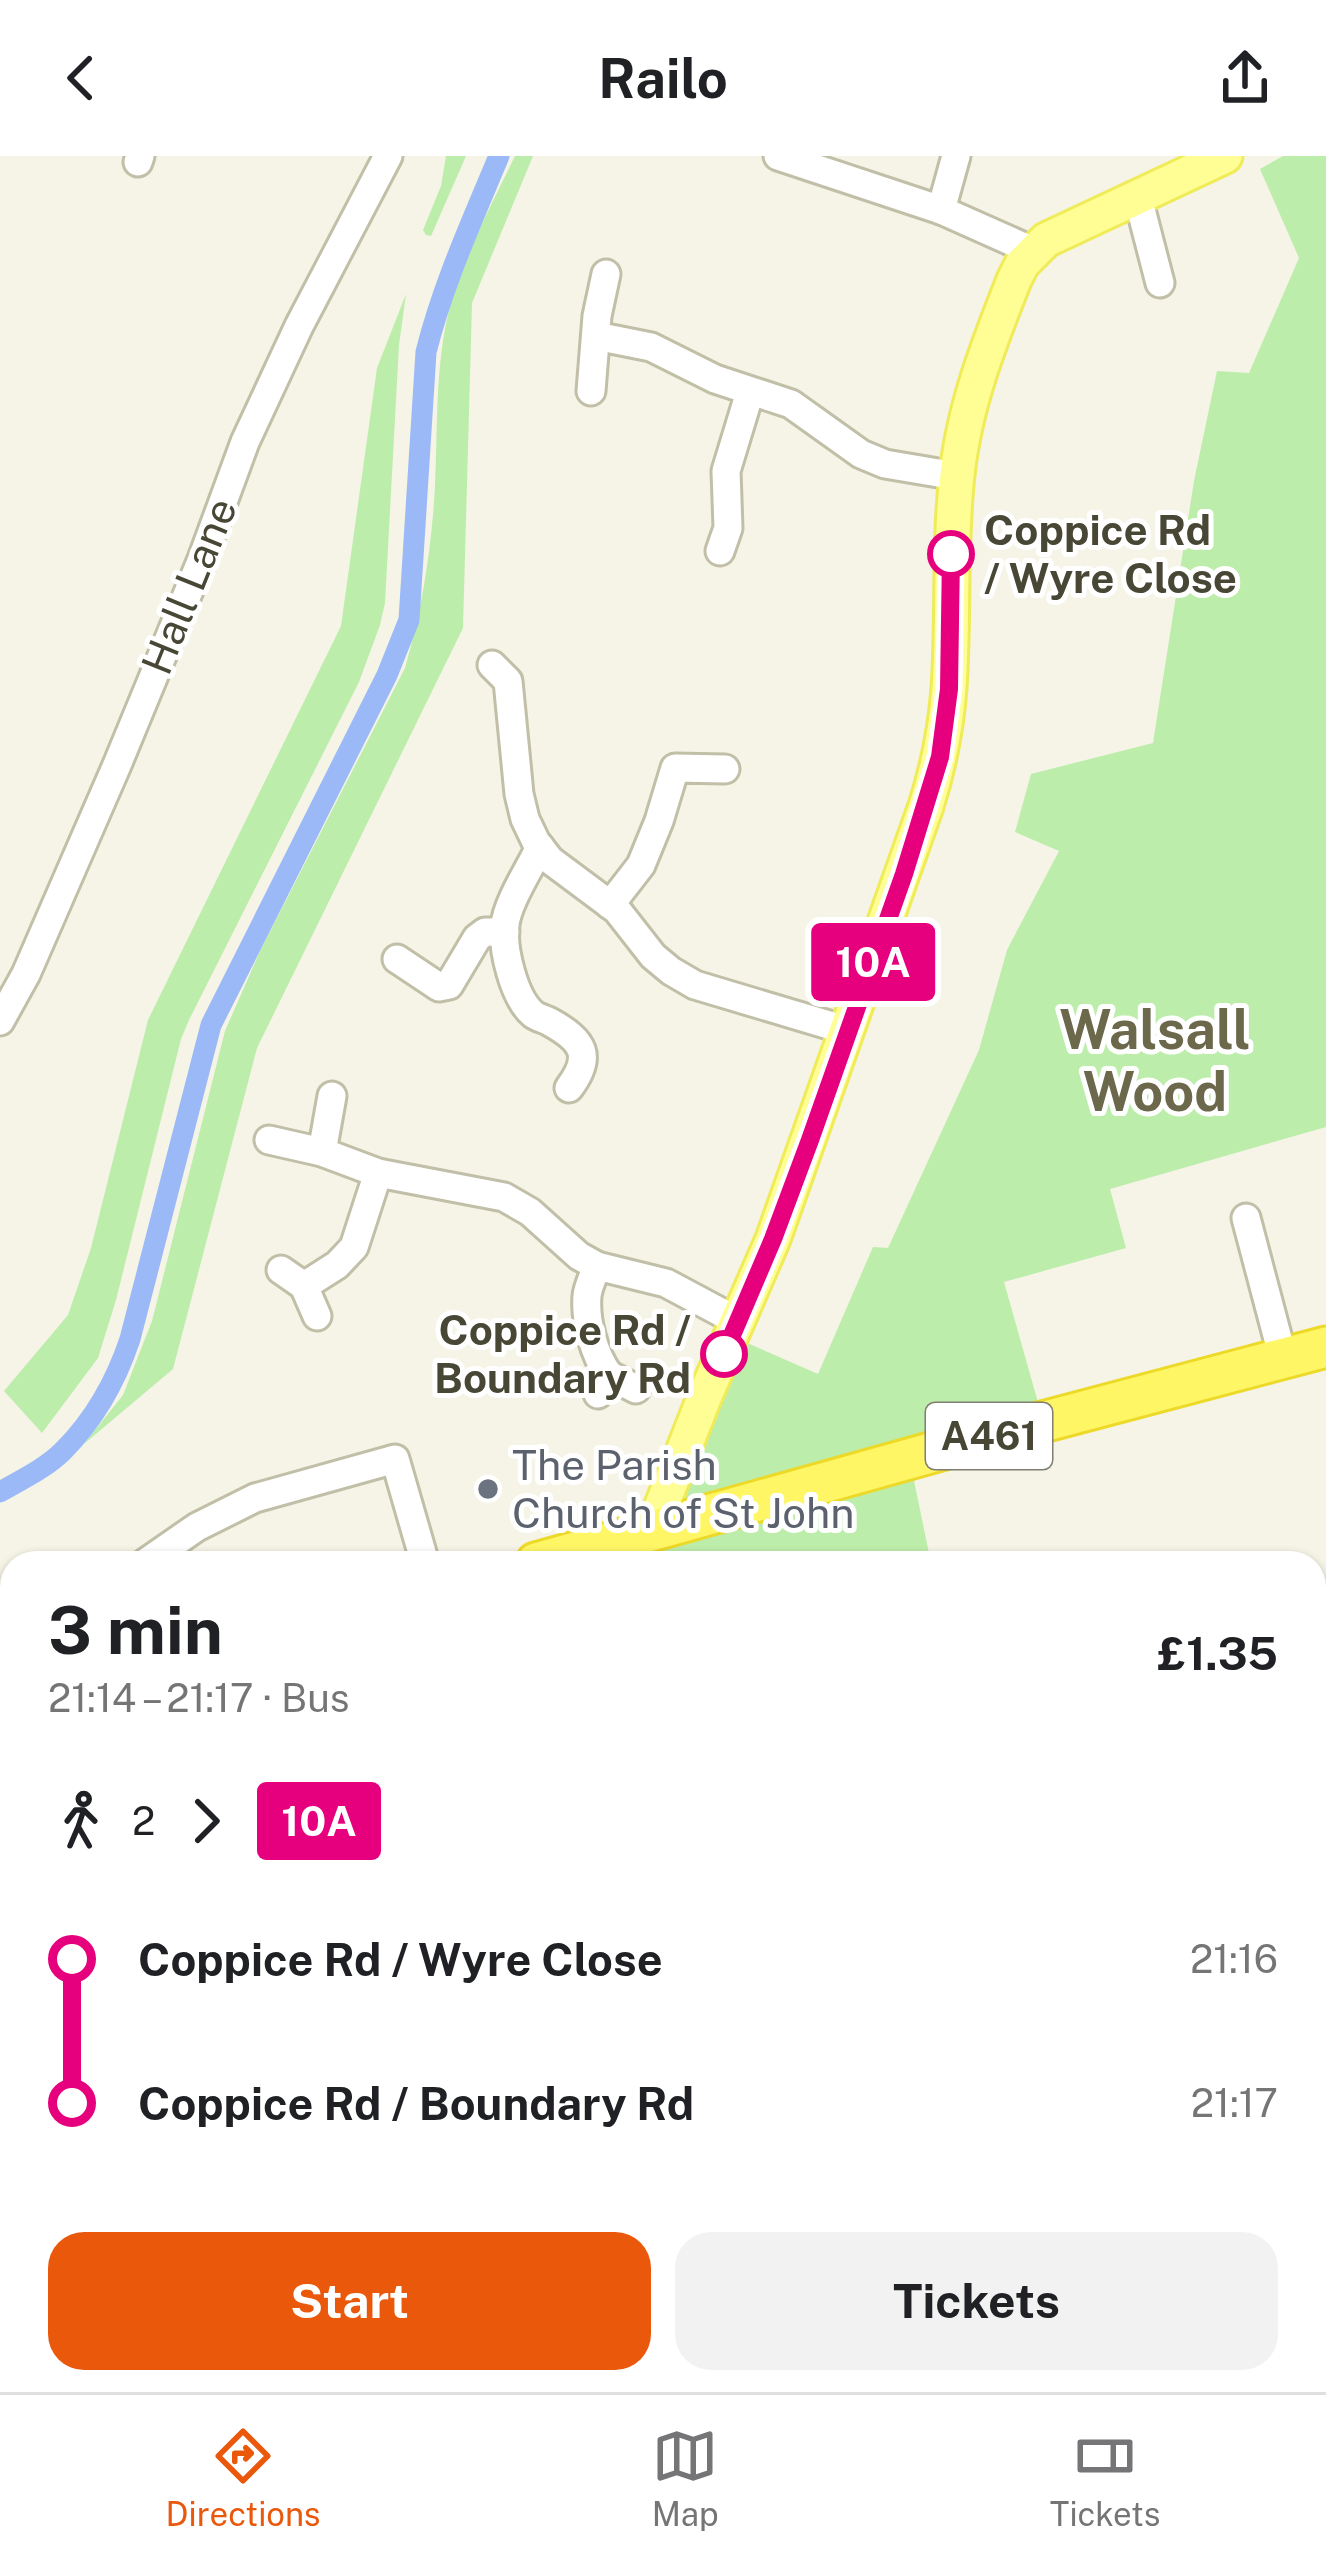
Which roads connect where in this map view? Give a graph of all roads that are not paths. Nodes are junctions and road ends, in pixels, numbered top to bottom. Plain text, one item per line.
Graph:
1 (388, 156) edge
2 (778, 156) edge
3 (956, 156) edge
4 (1225, 156) edge
5 (1138, 198) junction
6 (941, 210) junction
7 (1033, 250) junction
8 (606, 274) dead end
9 (1160, 283) dead end
10 (596, 336) junction
11 (591, 391) dead end
12 (751, 392) junction
13 (956, 476) junction
14 (720, 551) dead end
15 (492, 665) dead end
16 (725, 769) dead end
17 (540, 847) junction
18 (610, 905) junction
19 (505, 932) junction
20 (397, 959) dead end
21 (0, 1022) edge
22 (849, 1031) junction
23 (569, 1088) dead end
24 (332, 1096) dead end
25 (269, 1140) dead end
26 (322, 1152) junction
27 (378, 1173) junction
28 (1246, 1218) dead end
29 (597, 1266) junction
30 (317, 1316) dead end
31 (739, 1322) junction
32 (1326, 1347) edge
33 (1283, 1358) junction
34 (636, 1389) dead end
35 (634, 1543) edge
36 (163, 1551) edge
37 (422, 1551) edge
38 (595, 1551) edge

1 - 21 street, Hall Lane
2 - 6 street
3 - 6 street
4 - 5 main road
5 - 7 main road
5 - 9 street
6 - 7 street
7 - 13 main road
8 - 10 street
10 - 11 street
10 - 12 street
12 - 13 street
12 - 14 street
13 - 22 main road
15 - 17 street
16 - 18 street
17 - 18 street
17 - 19 street
18 - 22 street
19 - 20 street
19 - 23 street
22 - 31 main road
24 - 26 street
25 - 26 street
26 - 27 street
27 - 29 street
27 - 30 street
28 - 33 street
29 - 31 street
29 - 34 street
31 - 35 main road
32 - 33 highway, A461
33 - 35 highway, A461
35 - 38 highway, A461
36 - 37 street

